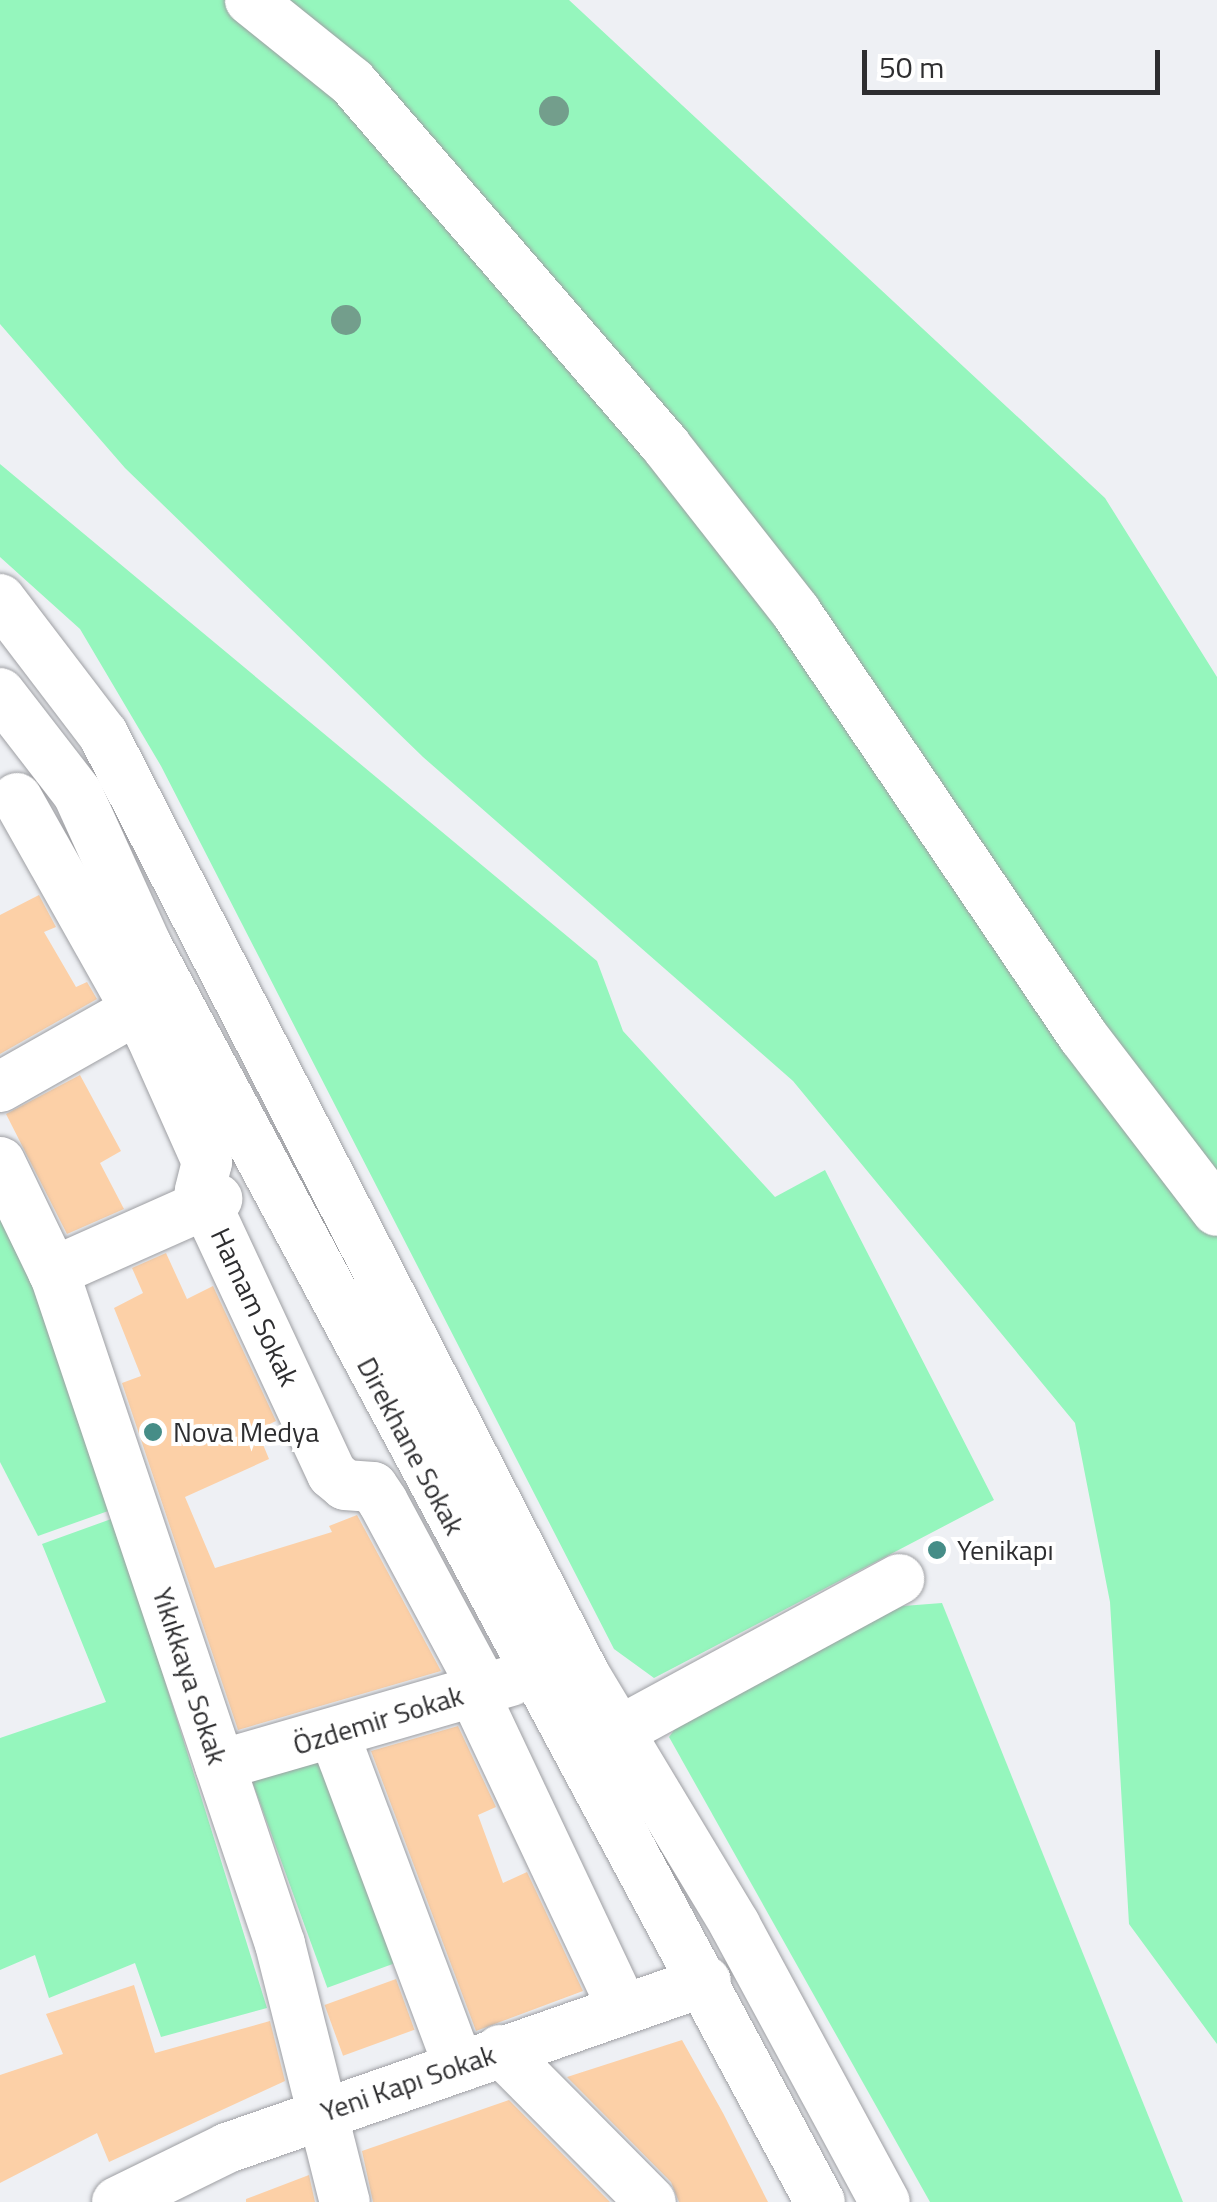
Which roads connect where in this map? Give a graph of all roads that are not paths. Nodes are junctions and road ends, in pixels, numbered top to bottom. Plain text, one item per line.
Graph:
1 (250, 0) edge
2 (0, 599) edge
3 (0, 693) edge
4 (17, 798) edge
5 (144, 1006) junction
6 (0, 1087) edge
7 (0, 1162) edge
8 (212, 1202) junction
9 (1217, 1211) edge
10 (54, 1272) junction
11 (899, 1579) dead end
12 (536, 1677) junction
13 (484, 1688) junction
14 (334, 1734) junction
15 (598, 1742) junction
16 (220, 1766) junction
17 (706, 1981) junction
18 (623, 2009) junction
19 (479, 2057) junction
20 (322, 2113) junction
21 (118, 2202) edge
22 (345, 2202) edge
23 (650, 2202) edge
24 (820, 2202) edge
25 (885, 2202) edge

1 - 9 street
2 - 15 street
3 - 12 street, Direkhane Sokak
4 - 5 street, Hamam Sokak
5 - 6 street
5 - 8 street, Hamam Sokak
7 - 10 street, Yıkıkkaya Sokak
8 - 10 street
8 - 13 street, Hamam Sokak
10 - 16 street, Yıkıkkaya Sokak
11 - 15 street
12 - 13 street, Özdemir Sokak
12 - 15 street, Direkhane Sokak
13 - 14 street, Özdemir Sokak
13 - 18 street, Hamam Sokak
14 - 16 street, Özdemir Sokak
14 - 19 street
15 - 17 street, Direkhane Sokak
15 - 25 street
16 - 20 street, Yıkıkkaya Sokak
17 - 18 street, Yeni Kapı Sokak
17 - 24 street, Direkhane Sokak
18 - 19 street, Yeni Kapı Sokak
19 - 20 street, Yeni Kapı Sokak
19 - 23 street
20 - 21 street, Yeni Kapı Sokak
20 - 22 street, Yıkıkkaya Sokak

